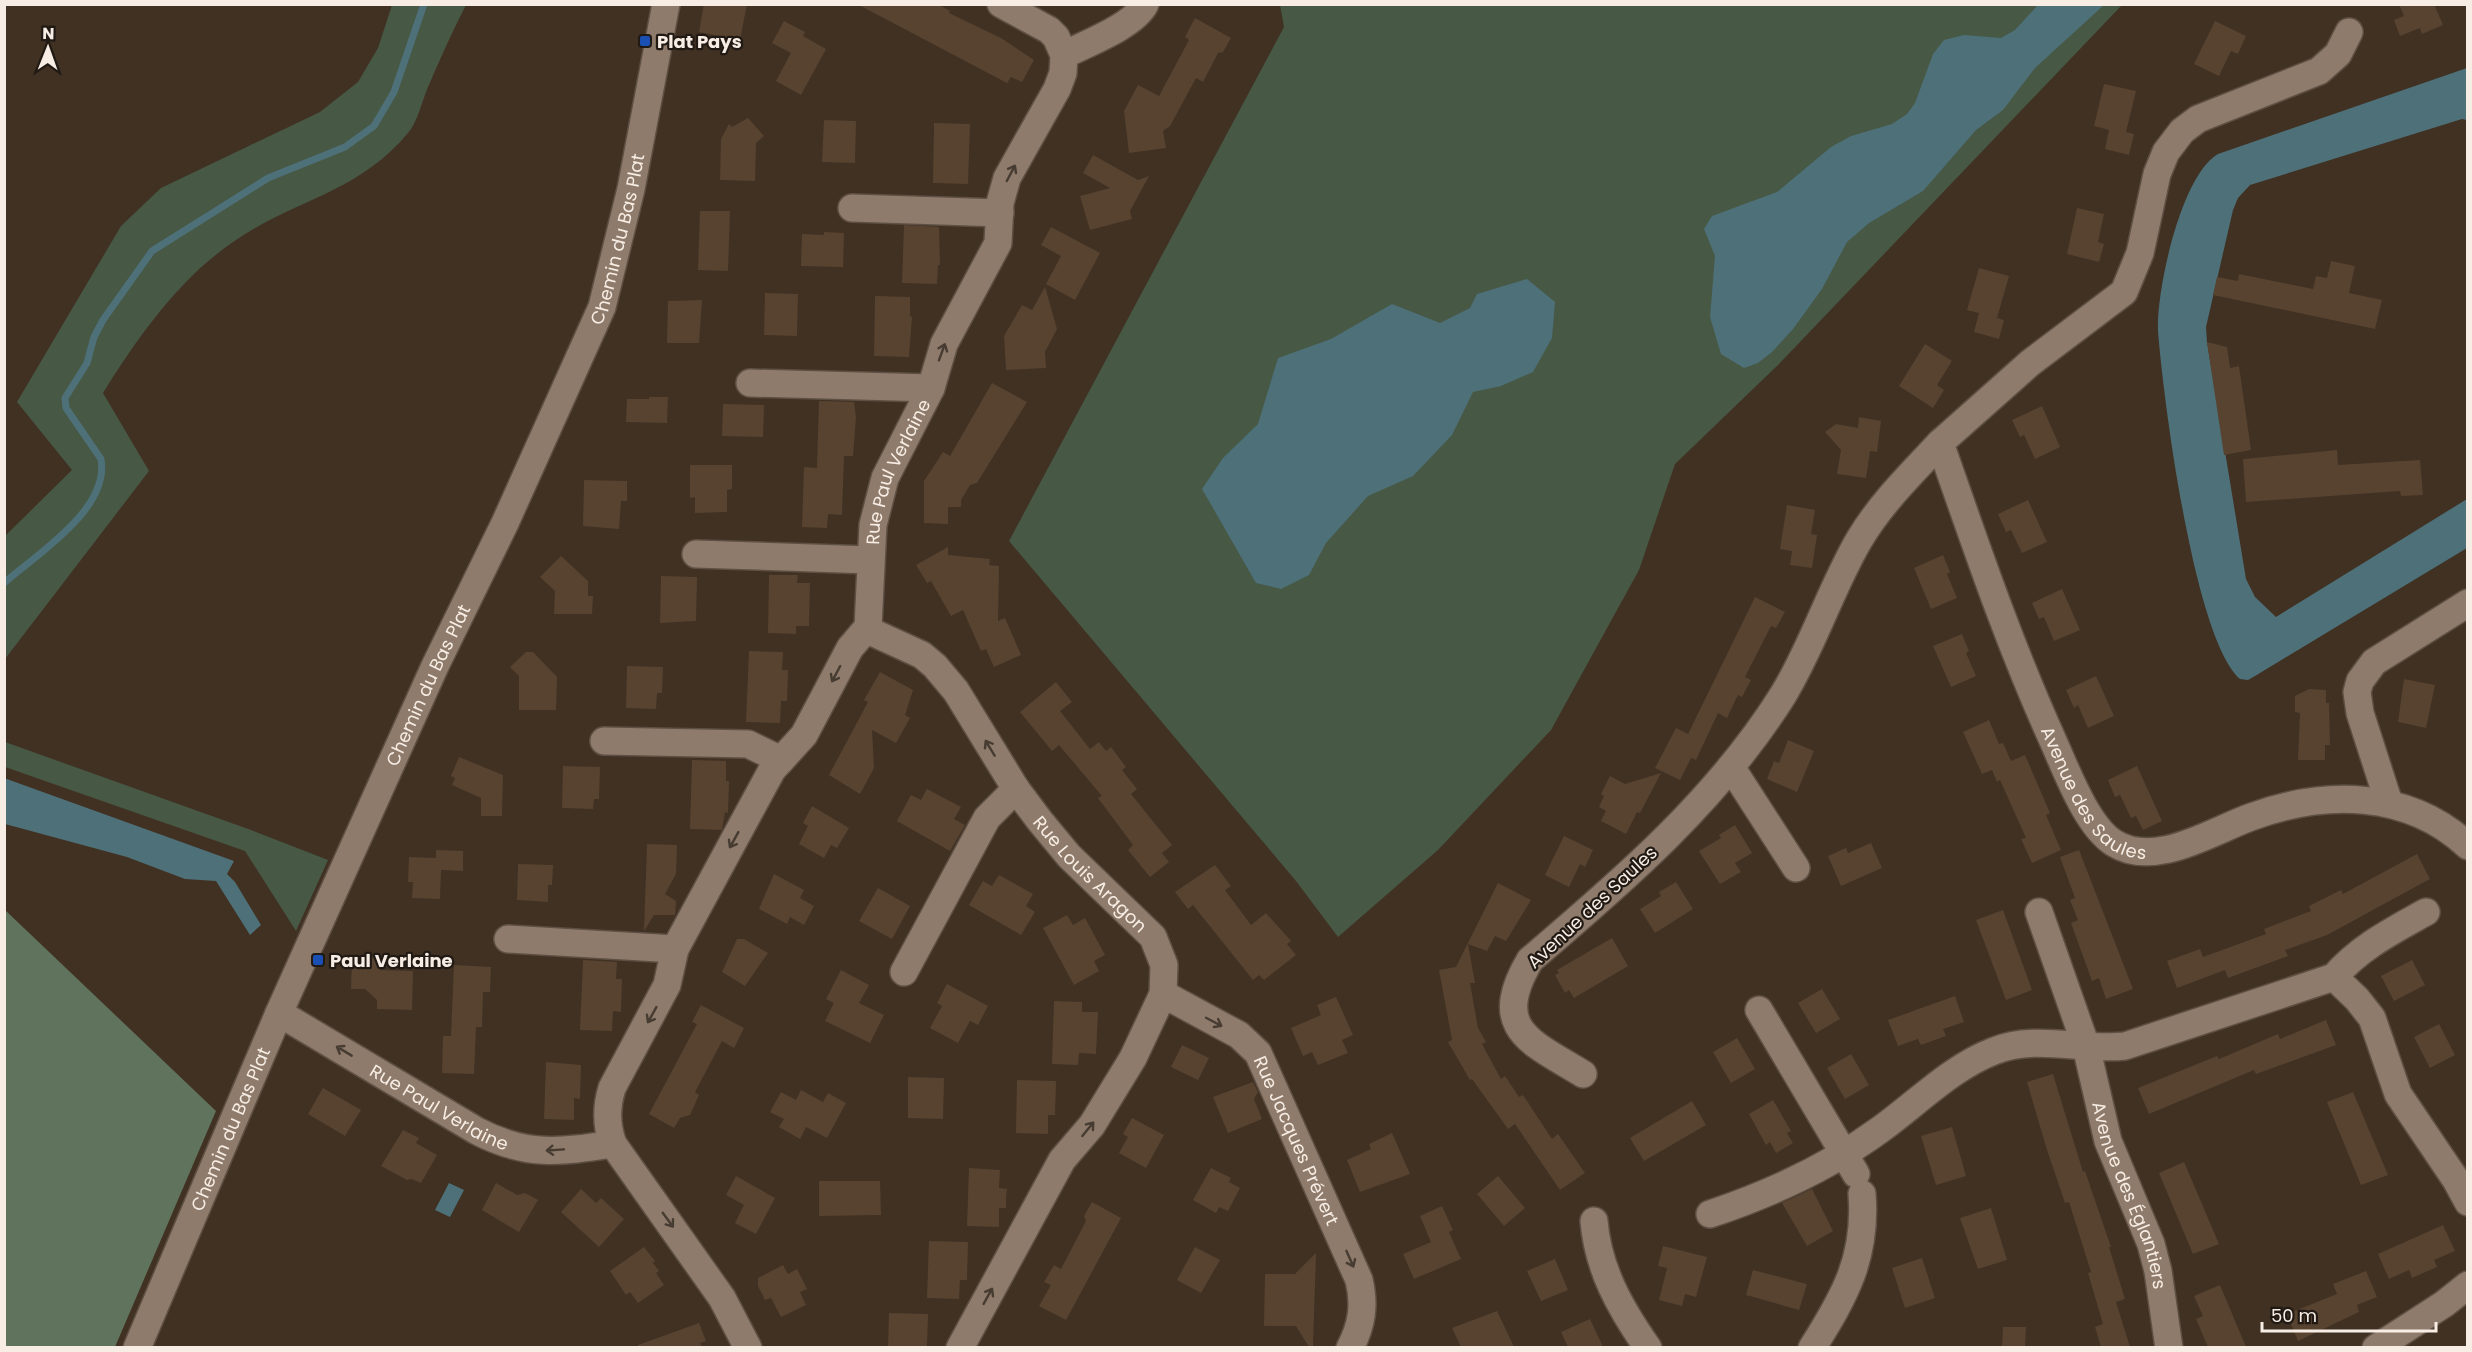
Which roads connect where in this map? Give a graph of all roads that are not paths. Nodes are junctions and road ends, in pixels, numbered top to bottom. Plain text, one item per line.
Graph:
1 (666, 4) edge
2 (1001, 4) edge
3 (1145, 4) edge
4 (2349, 32) dead end
5 (1064, 55) junction
6 (852, 208) dead end
7 (1000, 213) junction
8 (750, 383) dead end
9 (931, 388) junction
10 (1940, 443) junction
11 (696, 554) dead end
12 (870, 560) junction
13 (2468, 603) edge
14 (868, 627) junction
15 (604, 741) dead end
16 (781, 760) junction
17 (1731, 767) junction
18 (1016, 789) junction
19 (2389, 803) junction
20 (2468, 846) edge
21 (1796, 868) dead end
22 (2038, 912) dead end
23 (2426, 912) dead end
24 (508, 939) dead end
25 (675, 949) junction
26 (904, 972) dead end
27 (2334, 977) junction
28 (1163, 994) junction
29 (1759, 1010) dead end
30 (279, 1013) junction
31 (2086, 1046) junction
32 (1584, 1074) dead end
33 (613, 1144) junction
34 (1854, 1174) junction
35 (2468, 1202) edge
36 (1710, 1214) dead end
37 (1594, 1221) dead end
38 (2468, 1285) edge
39 (137, 1347) edge
40 (748, 1347) edge
41 (960, 1347) edge
42 (1350, 1347) edge
43 (1648, 1347) edge
44 (1812, 1347) edge
45 (2169, 1347) edge
46 (2376, 1347) edge

1 - 30 street, Chemin du Bas Plat
2 - 5 street
3 - 5 street
4 - 10 street, Avenue des Saules
7 -> 5 street, Rue Paul Verlaine
6 - 7 street
9 -> 7 street, Rue Paul Verlaine
8 - 9 street, Rue Paul Verlaine
9 - 12 street, Rue Paul Verlaine
10 - 17 street, Avenue des Saules
10 - 19 street, Avenue des Saules
11 - 12 street, Rue Paul Verlaine
12 - 14 street, Rue Paul Verlaine
13 - 19 street
14 -> 16 street
18 -> 14 street, Rue Louis Aragon
15 - 16 street
16 -> 25 street
17 - 21 street
17 - 32 street, Avenue des Saules
18 - 26 street
18 - 28 street, Rue Louis Aragon
19 - 20 street, Avenue des Saules
22 - 31 street, Avenue des Églantiers
23 - 27 street
24 - 25 street
25 -> 33 street
27 - 31 street
27 - 35 street
41 -> 28 street
28 -> 42 street, Rue Jacques Prévert
29 - 34 street
33 -> 30 street, Rue Paul Verlaine
30 - 39 street, Chemin du Bas Plat
31 - 34 street
31 - 45 street, Avenue des Églantiers
33 -> 40 street
34 - 36 street
34 - 44 street
37 - 43 street
38 - 46 street

